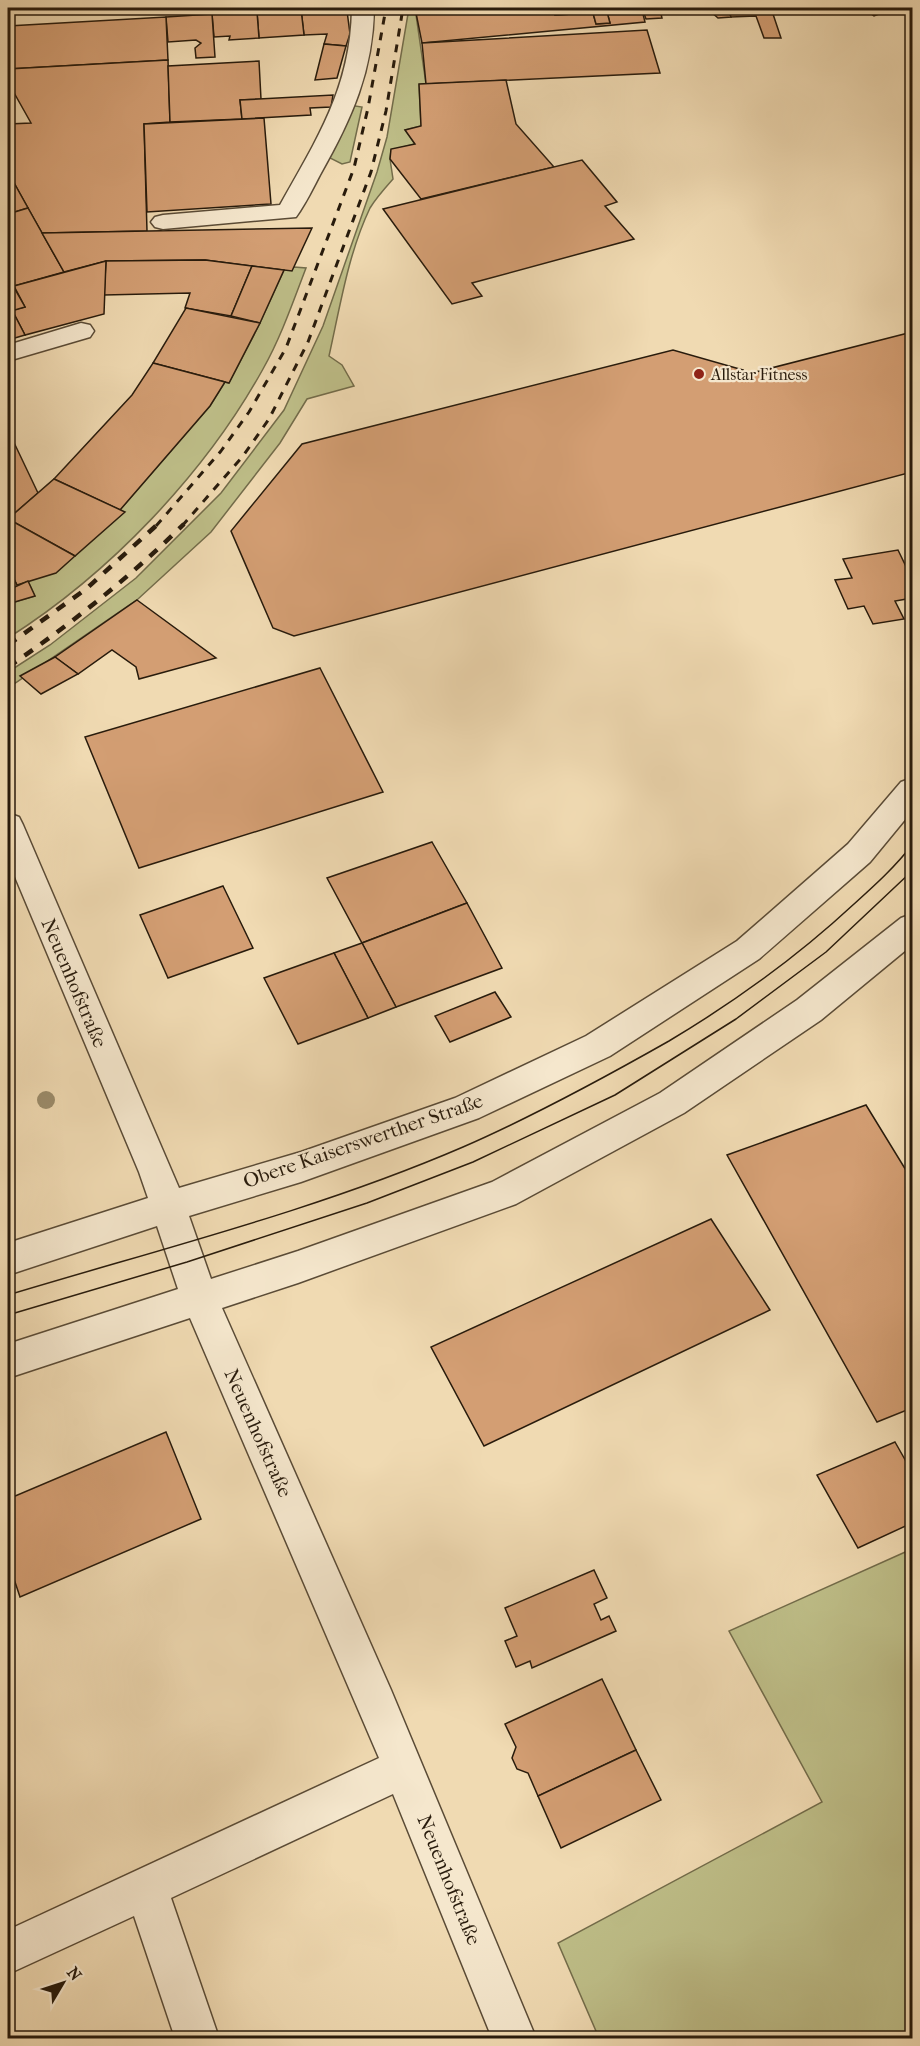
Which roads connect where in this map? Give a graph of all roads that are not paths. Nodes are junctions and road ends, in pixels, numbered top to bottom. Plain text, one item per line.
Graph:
1 (363, 8) edge
2 (162, 222) dead end
3 (81, 330) dead end
4 (8, 352) edge
5 (912, 790) edge
6 (8, 825) edge
7 (912, 927) edge
8 (168, 1207) junction
9 (8, 1259) edge
10 (201, 1300) junction
11 (8, 1361) edge
12 (404, 1768) junction
13 (146, 1888) junction
14 (8, 1952) edge
15 (197, 2038) edge
16 (514, 2038) edge

1 - 2 street
3 - 4 street
5 - 8 street, Obere Kaiserswerther Straße
6 - 8 street, Neuenhofstraße
7 - 10 street
8 - 9 street, Obere Kaiserswerther Straße
8 - 10 street, Neuenhofstraße
10 - 11 street
10 - 12 street, Neuenhofstraße
12 - 13 street
12 - 16 street, Neuenhofstraße
13 - 14 street
13 - 15 street

